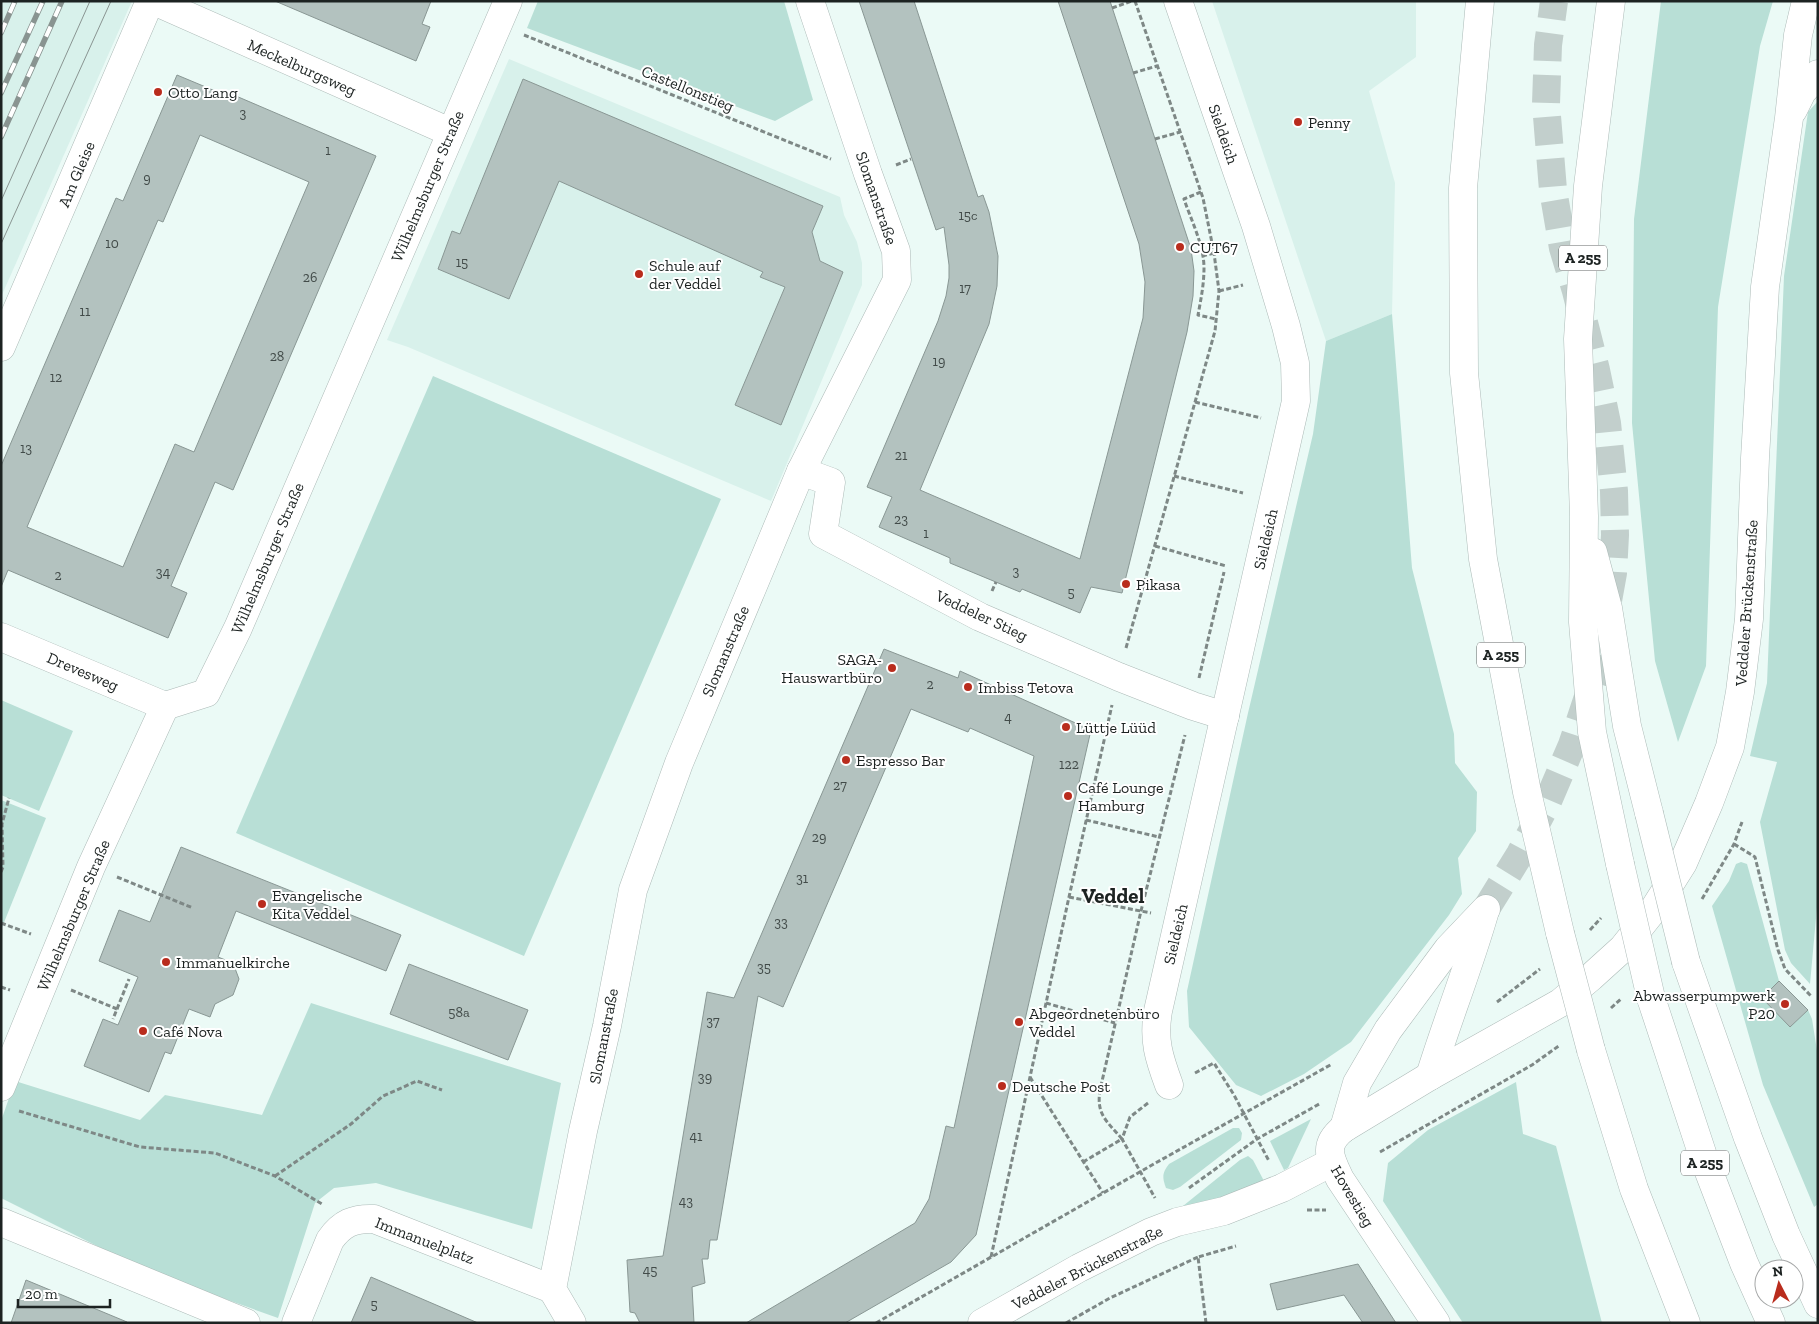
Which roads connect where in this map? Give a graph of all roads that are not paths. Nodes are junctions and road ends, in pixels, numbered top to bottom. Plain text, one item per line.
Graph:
1 (150, 1) edge
2 (154, 1) edge
3 (810, 1) edge
4 (1178, 1) edge
5 (1480, 1) edge
6 (1611, 1) edge
7 (1806, 1) edge
8 (503, 13) edge
9 (1818, 74) edge
10 (1789, 118) junction
11 (450, 132) junction
12 (1, 347) edge
13 (801, 471) junction
14 (1584, 516) junction
15 (1, 636) edge
16 (165, 706) junction
17 (1225, 716) junction
18 (1430, 1076) junction
19 (1169, 1085) road end
20 (8, 1098) edge
21 (1344, 1128) junction
22 (1332, 1162) junction
23 (1, 1222) edge
24 (552, 1289) junction
25 (1818, 1304) edge
26 (246, 1323) edge
27 (296, 1323) edge
28 (572, 1323) edge
29 (982, 1323) edge
30 (1436, 1323) edge
31 (1686, 1323) edge
32 (1771, 1323) edge

1 - 12 main road, Am Gleise
2 - 11 main road, Meckelburgsweg
3 - 13 main road, Slomanstraße
4 - 17 main road, Sieldeich
5 - 31 main road, A 255, bridge
6 - 14 main road, A 255
7 - 10 main road, Veddeler Brückenstraße
8 - 11 main road, Wilhelmsburger Straße
9 - 10 main road, Veddeler Brückenstraße
10 - 18 main road, Veddeler Brückenstraße
11 - 16 main road, Wilhelmsburger Straße
13 - 17 main road, Veddeler Stieg
13 - 24 main road, Slomanstraße
14 - 25 main road, bridge
14 - 32 main road, A 255, bridge
15 - 16 main road, Drevesweg
16 - 20 main road, Wilhelmsburger Straße
17 - 19 main road, Sieldeich
18 - 21 main road, Hovestieg
18 - 21 main road
21 - 22 main road, Hovestieg
22 - 29 main road, Veddeler Brückenstraße
22 - 30 main road, Hovestieg
23 - 26 main road
24 - 27 main road, Immanuelplatz
24 - 28 main road

